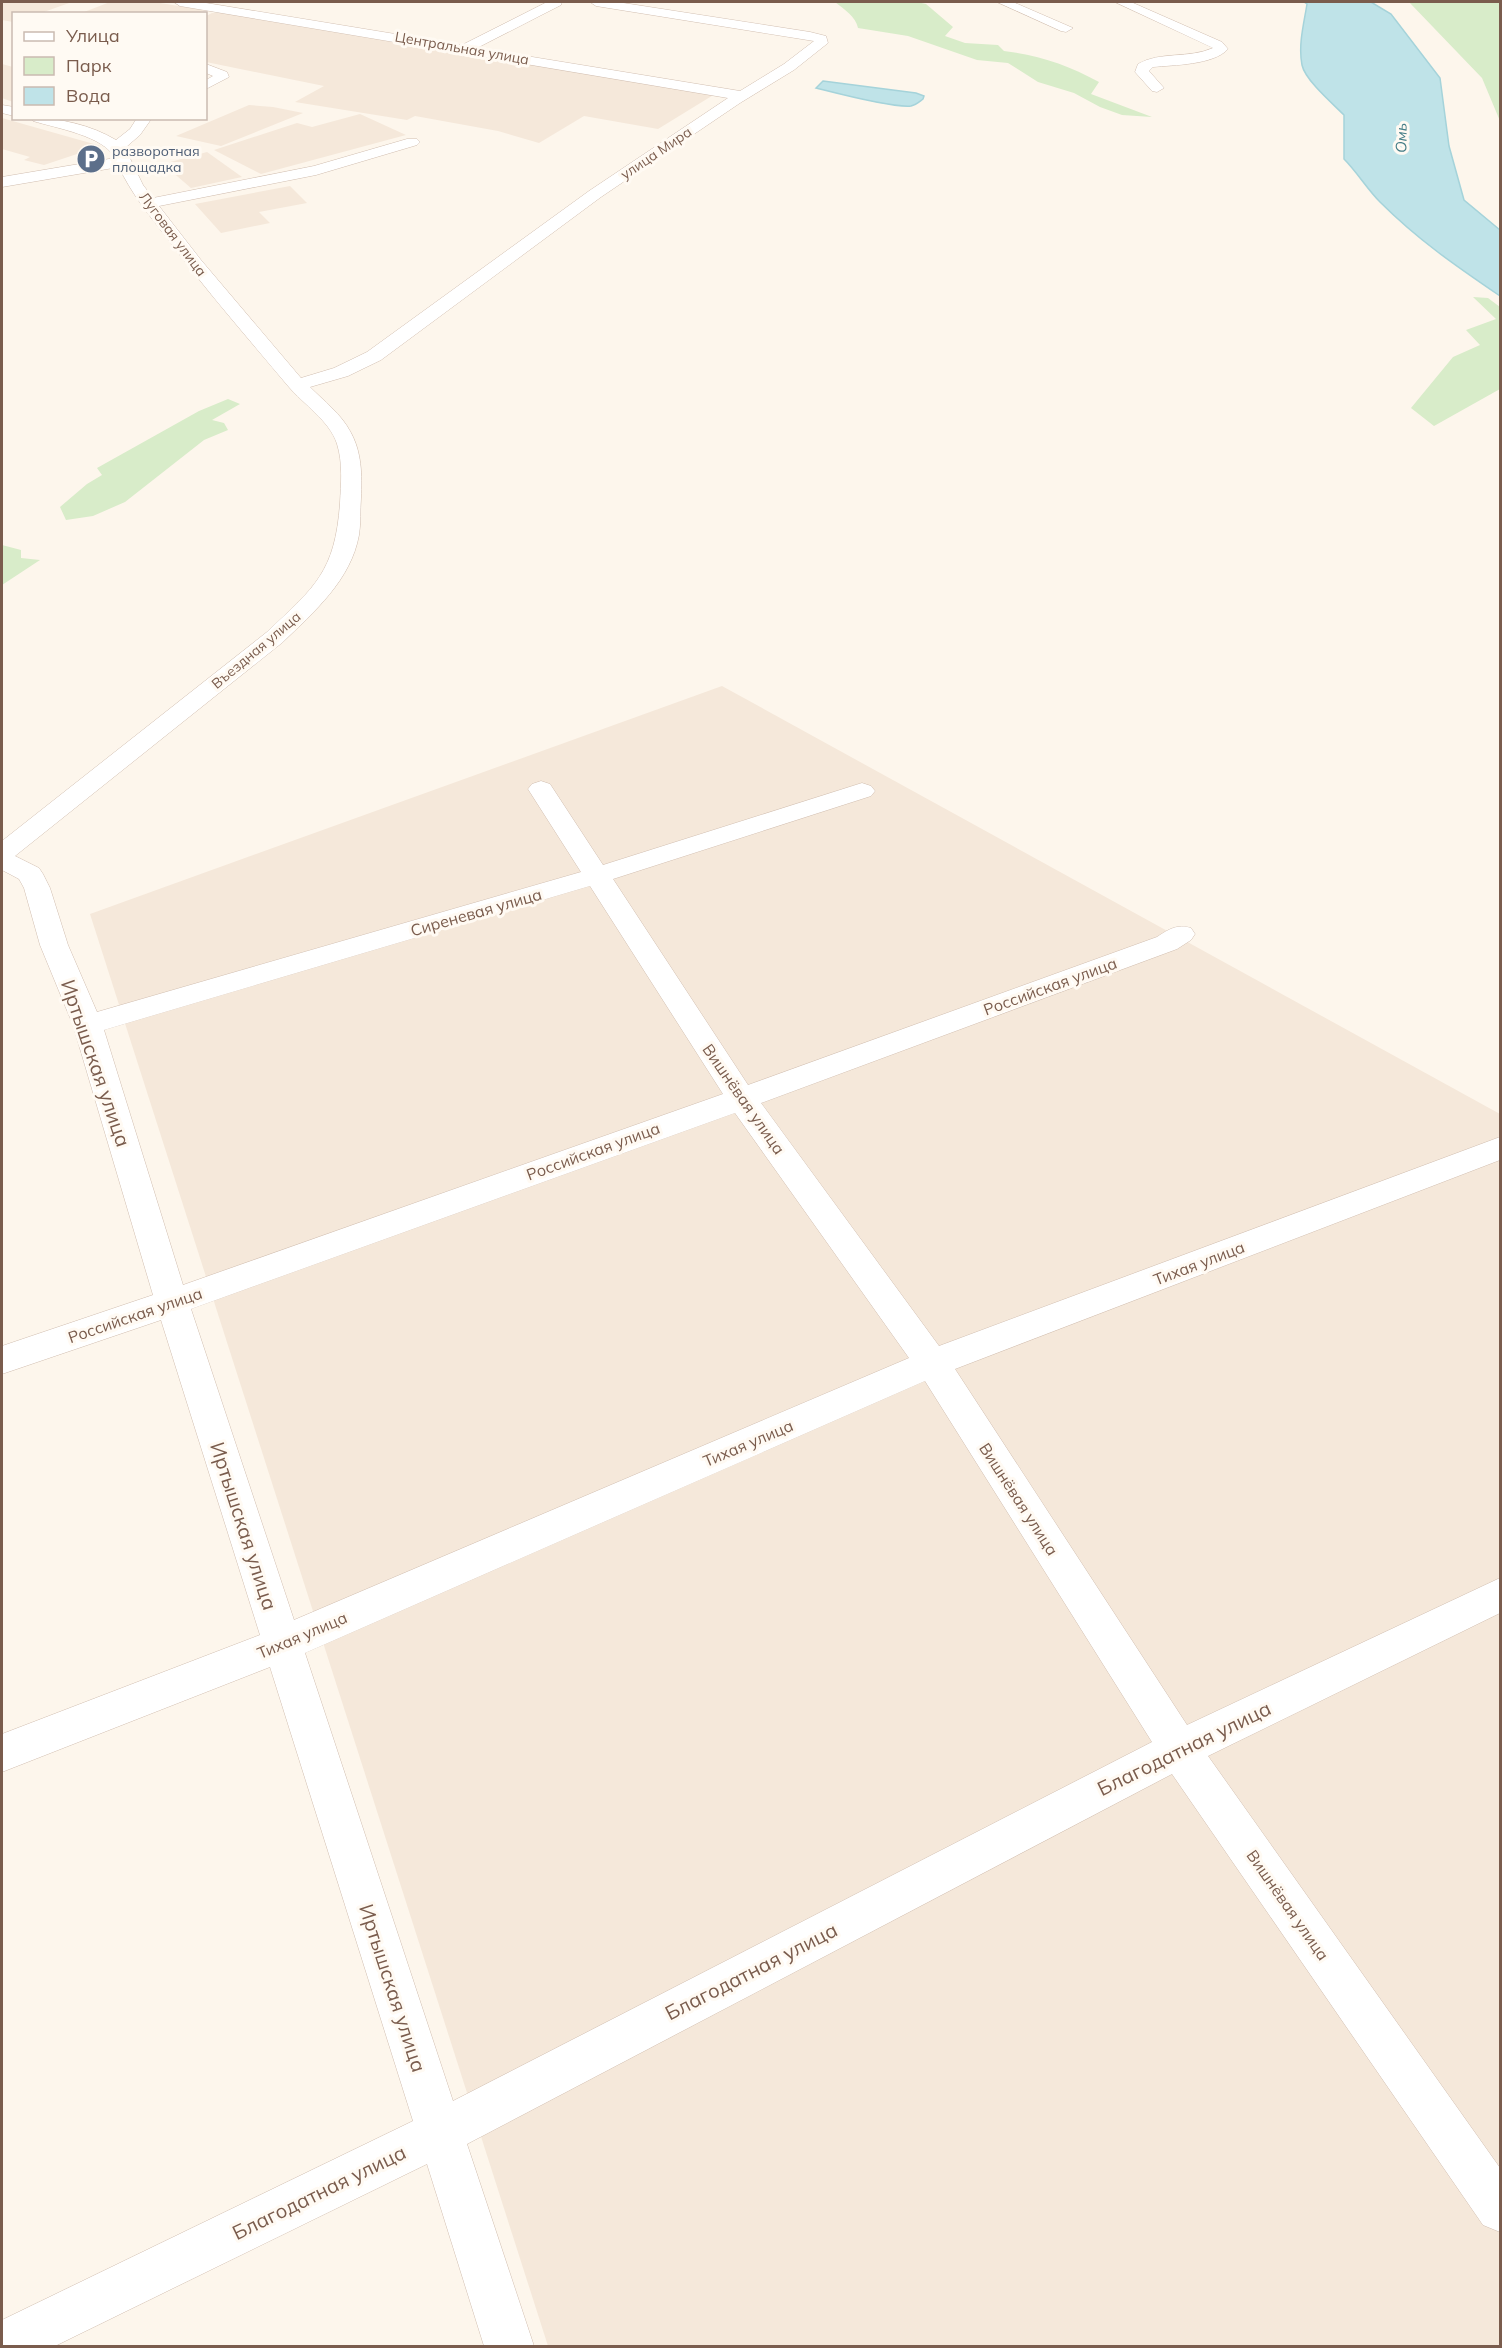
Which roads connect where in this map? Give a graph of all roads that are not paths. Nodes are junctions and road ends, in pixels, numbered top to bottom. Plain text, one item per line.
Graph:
1 (180, 2) edge
2 (230, 2) edge
3 (556, 2) edge
4 (596, 2) edge
5 (1003, 2) edge
6 (1121, 2) edge
7 (217, 8) junction
8 (207, 12) edge
9 (1066, 28) dead end
10 (466, 48) junction
11 (207, 69) edge
12 (207, 84) edge
13 (1157, 88) dead end
14 (743, 96) junction
15 (45, 120) edge
16 (144, 120) edge
17 (412, 142) dead end
18 (120, 154) junction
19 (2, 182) edge
20 (150, 203) junction
21 (295, 383) junction
22 (541, 789) dead end
23 (862, 790) dead end
24 (2, 854) edge
25 (2, 861) edge
26 (596, 876) junction
27 (1181, 934) dead end
28 (88, 1025) junction
29 (741, 1098) junction
30 (1500, 1148) edge
31 (172, 1304) junction
32 (2, 1360) edge
33 (932, 1363) junction
34 (1500, 1595) edge
35 (282, 1644) junction
36 (1179, 1749) junction
37 (2, 1753) edge
38 (440, 2133) junction
39 (1500, 2208) edge
40 (2, 2346) edge
41 (509, 2346) edge

1 - 7 street, Центральная улица
2 - 7 street
3 - 10 street
4 - 14 street, улица Мира
5 - 9 street
6 - 13 street
7 - 8 street
7 - 10 street, Центральная улица
10 - 14 street, Центральная улица
11 - 12 street
14 - 21 street, улица Мира
15 - 18 street
16 - 18 street
17 - 20 street
18 - 19 street
18 - 20 street, Луговая улица
20 - 21 street, Луговая улица
21 - 24 street, Въездная улица
22 - 26 street, Вишнёвая улица
23 - 26 street, Сиреневая улица
25 - 28 street, Иртышская улица
26 - 28 street, Сиреневая улица
26 - 29 street, Вишнёвая улица
27 - 29 street, Российская улица
28 - 31 street, Иртышская улица
29 - 31 street, Российская улица
29 - 33 street, Вишнёвая улица
30 - 33 street, Тихая улица
31 - 32 street, Российская улица
31 - 35 street, Иртышская улица
33 - 35 street, Тихая улица
33 - 36 street, Вишнёвая улица
34 - 36 street, Благодатная улица
35 - 37 street, Тихая улица
35 - 38 street, Иртышская улица
36 - 38 street, Благодатная улица
36 - 39 street, Вишнёвая улица
38 - 40 street, Благодатная улица
38 - 41 street, Иртышская улица

